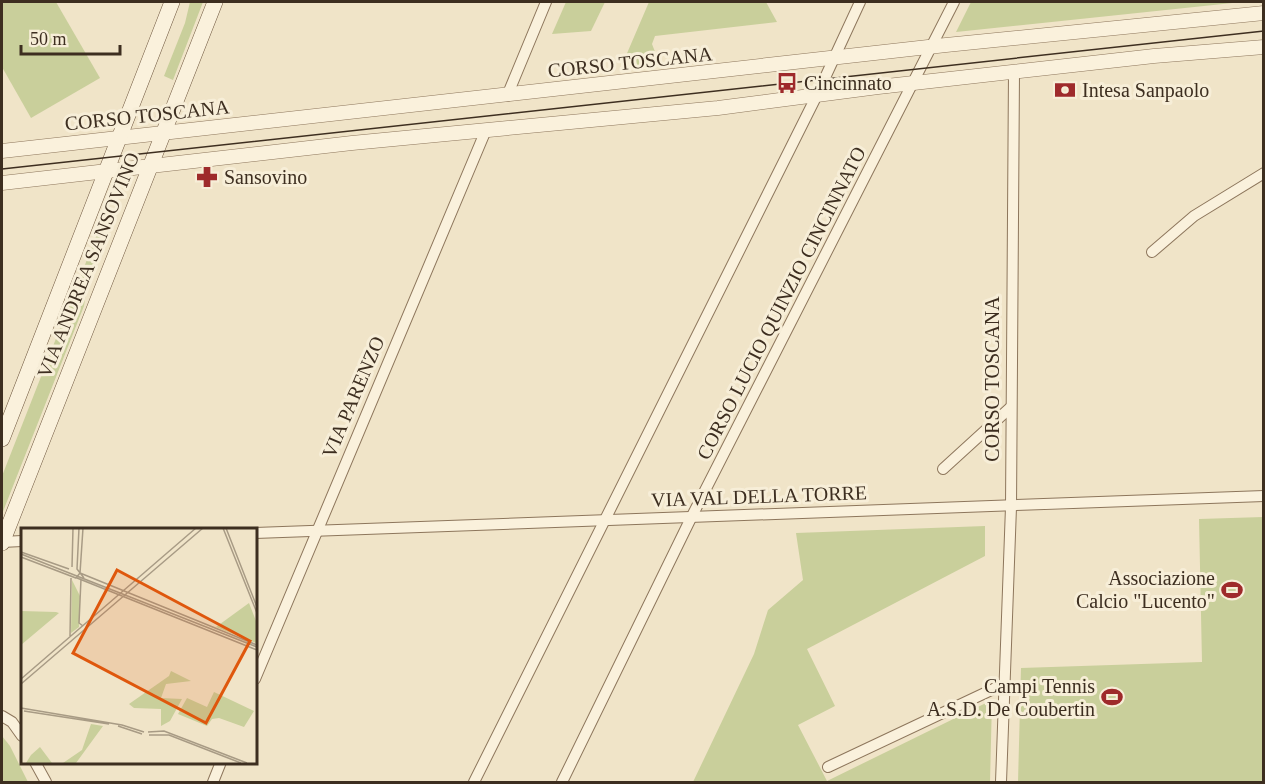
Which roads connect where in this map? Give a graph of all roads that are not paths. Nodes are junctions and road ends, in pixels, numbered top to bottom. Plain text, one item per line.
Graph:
1 (172, 2) edge
2 (215, 2) edge
3 (546, 2) edge
4 (860, 2) edge
5 (954, 2) edge
6 (1263, 13) edge
7 (932, 47) junction
8 (1263, 47) edge
9 (833, 58) junction
10 (1014, 72) junction
11 (914, 83) junction
12 (817, 95) junction
13 (507, 96) junction
14 (486, 130) junction
15 (164, 132) junction
16 (118, 138) junction
17 (2, 151) edge
18 (149, 168) junction
19 (106, 173) junction
20 (1263, 173) edge
21 (2, 183) edge
22 (1152, 252) dead end
23 (1011, 407) junction
24 (2, 439) edge
25 (943, 469) dead end
26 (1263, 496) edge
27 (1011, 507) junction
28 (691, 518) junction
29 (606, 521) junction
30 (315, 531) junction
31 (256, 533) edge
32 (21, 541) edge
33 (2, 542) edge
34 (256, 677) edge
35 (1004, 684) junction
36 (2, 716) edge
37 (21, 735) edge
38 (36, 763) edge
39 (221, 763) edge
40 (828, 767) dead end
41 (46, 783) edge
42 (213, 783) edge
43 (474, 783) edge
44 (562, 783) edge
45 (1001, 783) edge

1 - 16 main road, VIA ANDREA SANSOVINO
2 - 15 main road, VIA ANDREA SANSOVINO
3 - 13 street
4 - 9 street
5 - 7 street, CORSO LUCIO QUINZIO CINCINNATO
6 - 7 street, CORSO TOSCANA
7 - 9 street, CORSO TOSCANA
7 - 11 street, CORSO LUCIO QUINZIO CINCINNATO
8 - 10 street
9 - 12 street
9 - 13 street, CORSO TOSCANA
10 - 11 street
10 - 23 street, CORSO TOSCANA
11 - 12 street
11 - 28 street, CORSO LUCIO QUINZIO CINCINNATO
12 - 14 street
12 - 29 street
13 - 15 street, CORSO TOSCANA
14 - 18 street
14 - 30 street, VIA PARENZO
15 - 16 street, CORSO TOSCANA
15 - 18 main road, VIA ANDREA SANSOVINO
16 - 17 street, CORSO TOSCANA
16 - 19 main road, VIA ANDREA SANSOVINO
18 - 19 street
18 - 33 main road, VIA ANDREA SANSOVINO
19 - 21 street
19 - 24 main road, VIA ANDREA SANSOVINO
20 - 22 street
23 - 25 street
23 - 27 street, CORSO TOSCANA
26 - 27 street, VIA VAL DELLA TORRE
27 - 28 street, VIA VAL DELLA TORRE
27 - 35 street, CORSO TOSCANA
28 - 29 street, VIA VAL DELLA TORRE
28 - 44 street, CORSO LUCIO QUINZIO CINCINNATO
29 - 30 street, VIA VAL DELLA TORRE
29 - 43 street
30 - 31 street, VIA VAL DELLA TORRE
30 - 34 street, VIA PARENZO
32 - 33 street
35 - 40 street
35 - 45 street, CORSO TOSCANA
36 - 37 street
38 - 41 street
39 - 42 street

